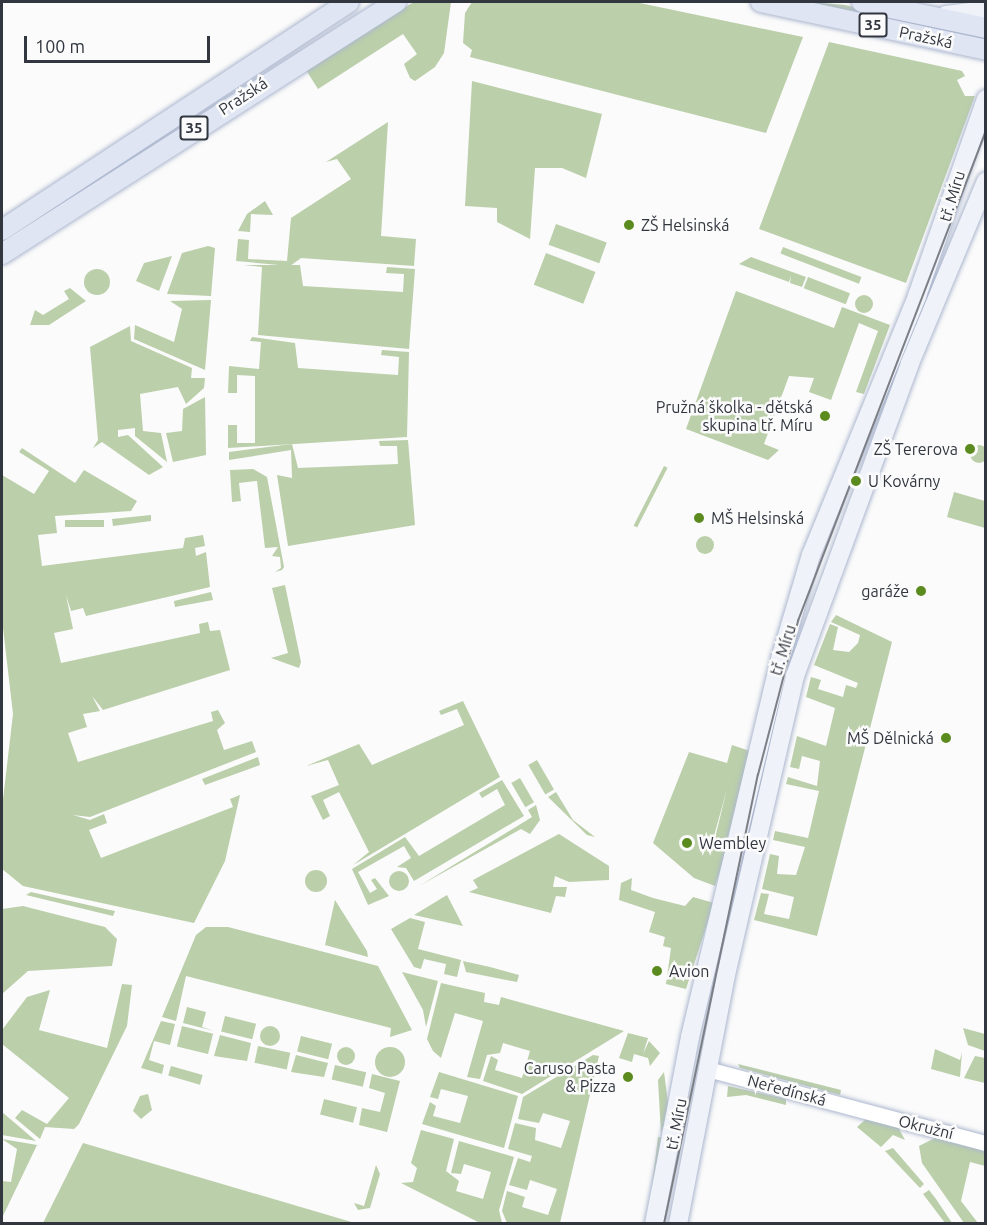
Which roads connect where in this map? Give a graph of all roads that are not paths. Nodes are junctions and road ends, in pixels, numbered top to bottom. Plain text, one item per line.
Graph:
1 (349, 2) edge
2 (396, 2) edge
3 (761, 2) edge
4 (862, 2) edge
5 (986, 10) edge
6 (919, 14) junction
7 (986, 28) edge
8 (986, 50) edge
9 (986, 99) edge
10 (983, 187) edge
11 (2, 230) edge
12 (2, 254) edge
13 (707, 1069) junction
14 (866, 1112) joint
15 (986, 1143) edge
16 (654, 1224) edge
17 (678, 1224) edge

1 - 11 main road, Pražská / 35
2 - 12 main road, Pražská / 35
3 - 8 main road, Pražská / 35
4 - 6 main road, Pražská / 35
5 - 6 main road
6 - 7 main road, Pražská / 35
9 - 16 main road, tř. Míru
10 - 13 main road, tř. Míru
13 - 14 street, Neředínská
13 - 17 main road, tř. Míru
14 - 15 street, Okružní

